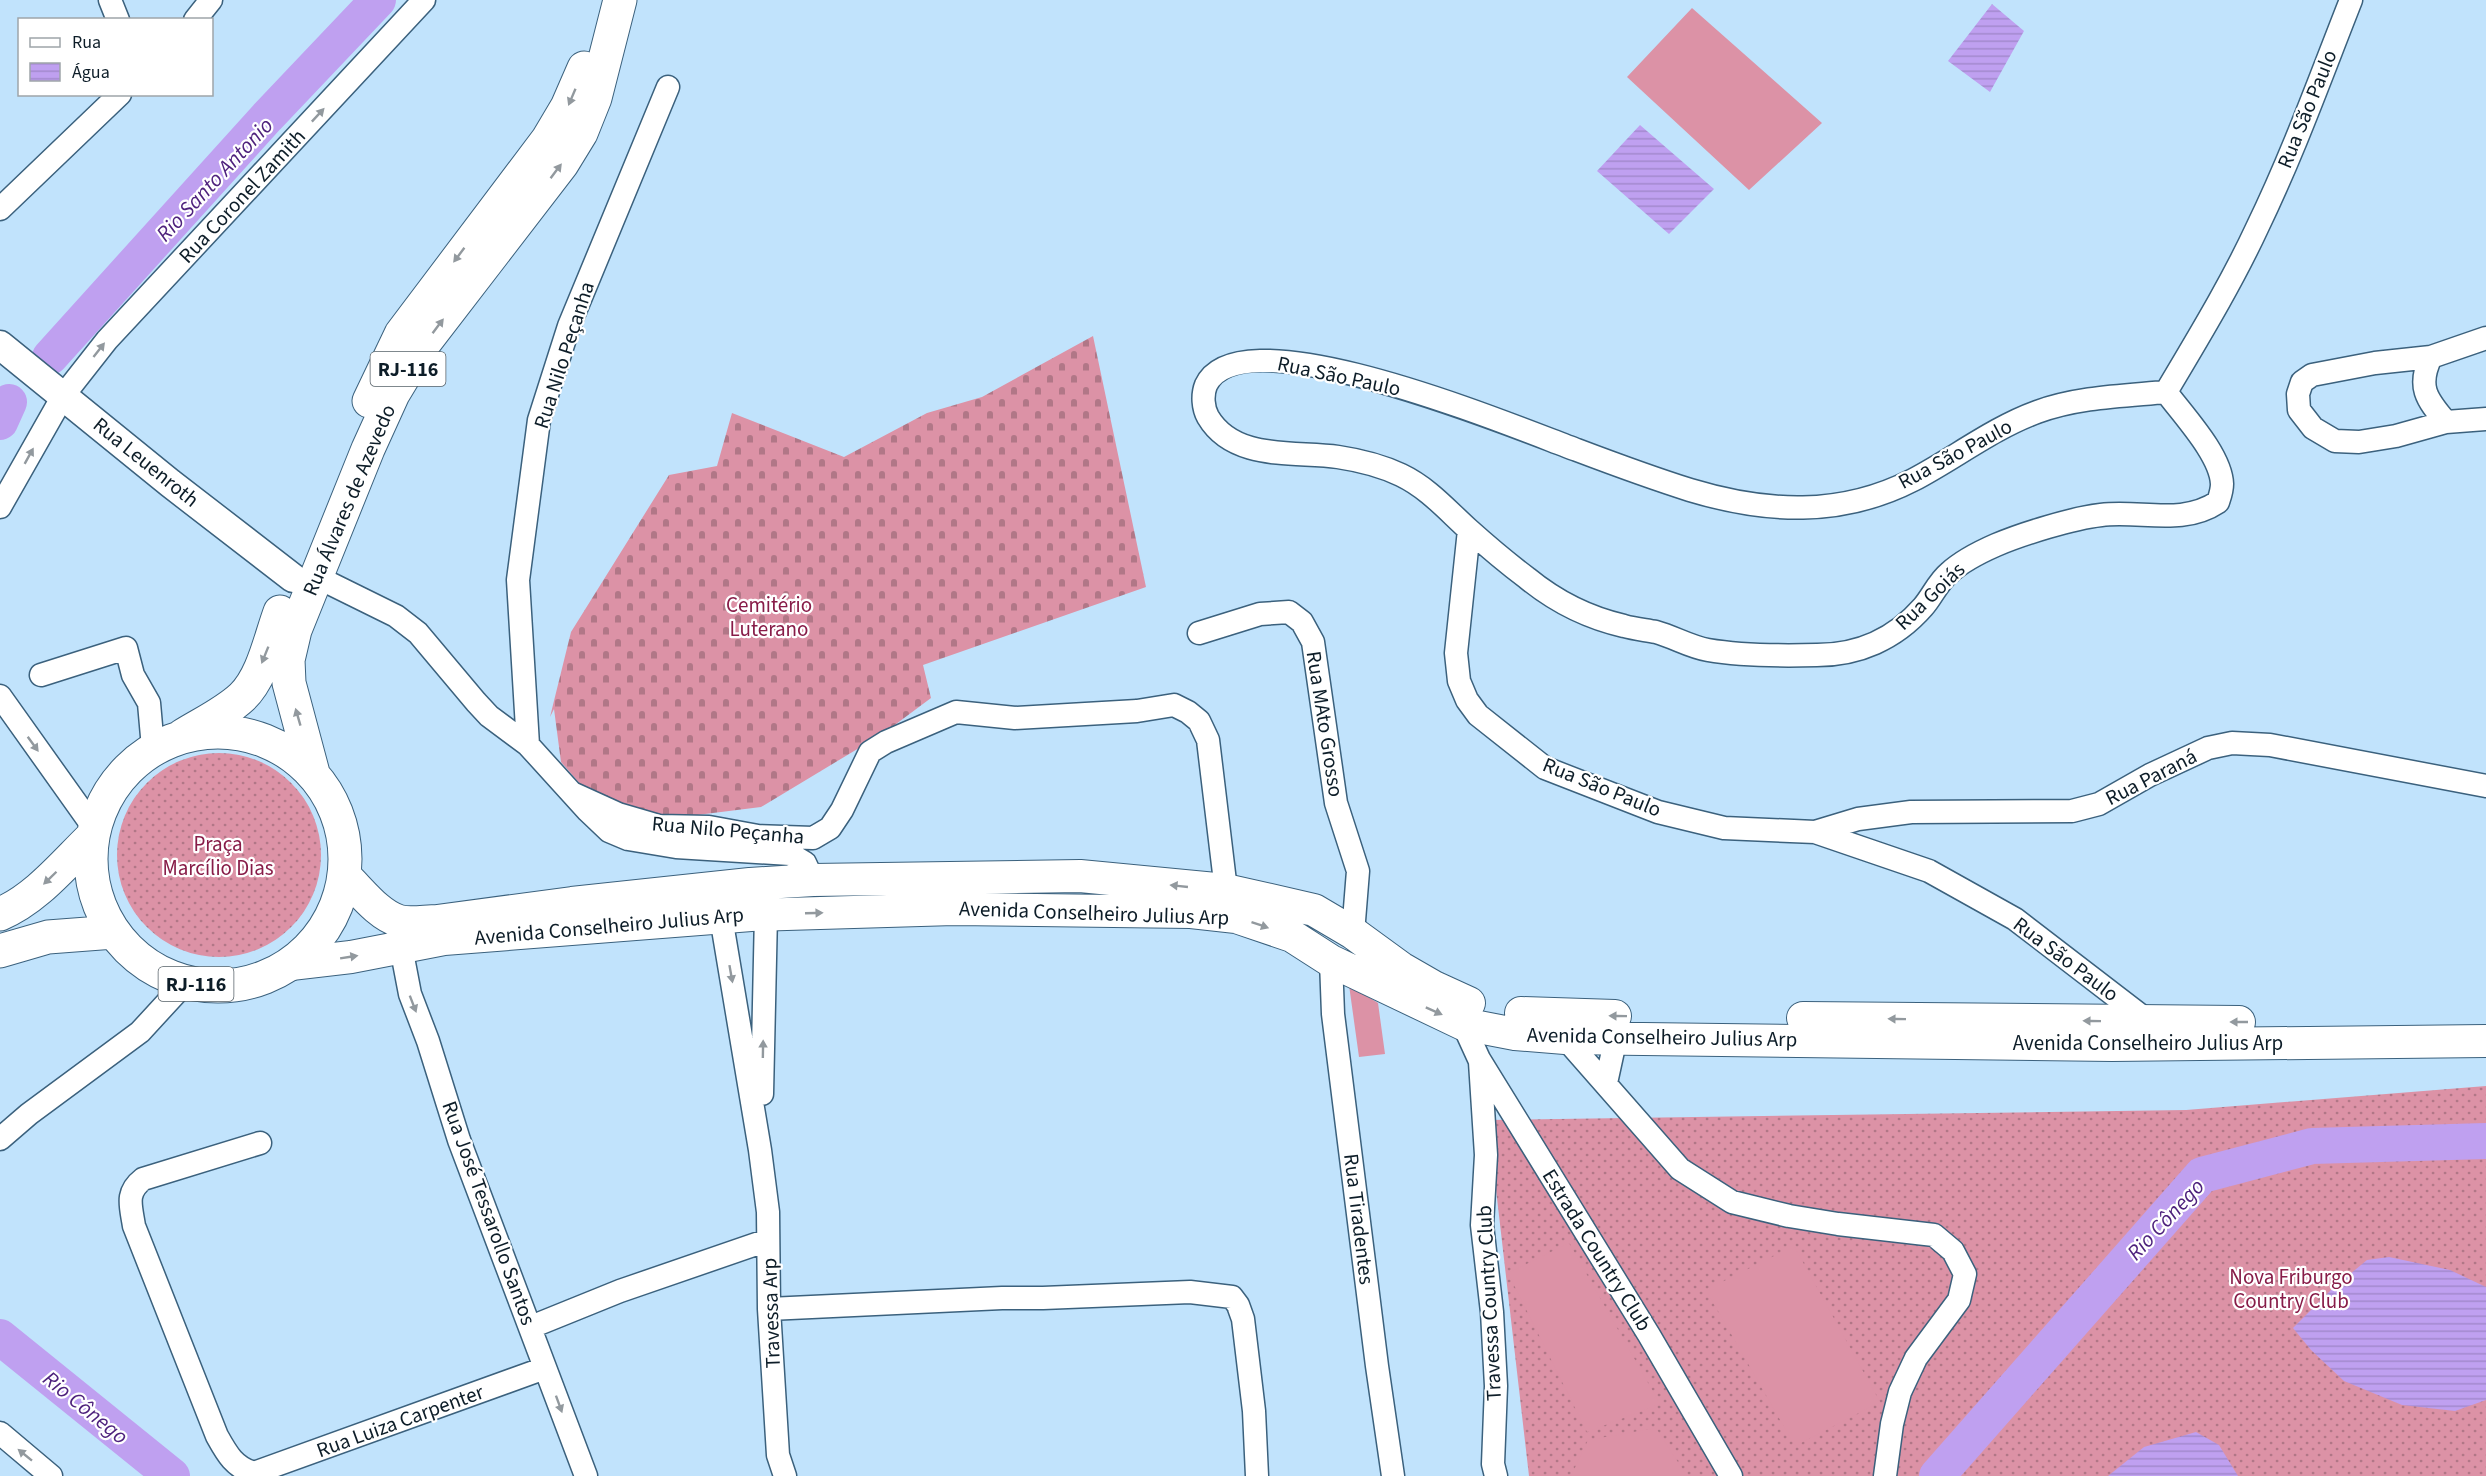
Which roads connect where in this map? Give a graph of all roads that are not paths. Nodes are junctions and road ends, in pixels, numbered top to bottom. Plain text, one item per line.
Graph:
1 (110, 0) edge
2 (211, 0) edge
3 (424, 0) edge
4 (598, 0) edge
5 (620, 0) edge
6 (2350, 0) edge
7 (117, 18) edge
8 (197, 18) edge
9 (668, 87) dead end
10 (118, 96) edge
11 (0, 209) edge
12 (2486, 338) edge
13 (5, 349) edge
14 (2431, 357) junction
15 (55, 389) junction
16 (2166, 392) junction
17 (2486, 419) edge
18 (2446, 422) junction
19 (0, 507) edge
20 (1469, 530) junction
21 (305, 577) junction
22 (1199, 633) dead end
23 (40, 675) dead end
24 (0, 696) edge
25 (167, 742) junction
26 (528, 745) junction
27 (313, 773) junction
28 (2486, 786) edge
29 (574, 794) junction
30 (1815, 832) junction
31 (93, 833) junction
32 (345, 876) junction
33 (813, 880) junction
34 (1226, 890) junction
35 (0, 914) edge
36 (766, 914) junction
37 (721, 917) junction
38 (114, 932) junction
39 (1353, 933) junction
40 (401, 946) junction
41 (0, 951) edge
42 (1331, 961) junction
43 (291, 964) junction
44 (186, 982) junction
45 (2150, 1022) junction
46 (2486, 1023) edge
47 (1463, 1024) junction
48 (1616, 1037) junction
49 (1565, 1038) junction
50 (2486, 1041) edge
51 (2171, 1044) junction
52 (1479, 1059) junction
53 (1606, 1083) junction
54 (0, 1139) edge
55 (260, 1143) dead end
56 (760, 1150) junction
57 (768, 1240) junction
58 (770, 1309) junction
59 (531, 1327) junction
60 (545, 1368) junction
61 (0, 1432) edge
62 (51, 1476) edge
63 (586, 1476) edge
64 (785, 1476) edge
65 (1257, 1476) edge
66 (1393, 1476) edge
67 (1496, 1476) edge
68 (1731, 1476) edge
69 (1885, 1476) edge

1 - 7 street
2 - 8 street
15 -> 3 street, Rua Coronel Zamith
4 -> 21 main road, Rua Álvares de Azevedo / RJ-116
21 -> 5 main road, Rua Álvares de Azevedo / RJ-116
6 - 16 street, Rua São Paulo
9 - 26 street, Rua Nilo Peçanha
10 - 11 street
12 - 14 street
13 - 15 street, Rua Leuenroth
14 - 18 street
14 - 18 street
19 -> 15 street, Rua Coronel Zamith
15 - 21 street, Rua Leuenroth
16 - 20 street, Rua Goiás
16 - 20 street, Rua São Paulo
17 - 18 street
20 - 30 street, Rua São Paulo
21 -> 25 main road, Rua Álvares de Azevedo / RJ-116
21 - 26 street, Rua Nilo Peçanha
27 -> 21 main road, Rua Álvares de Azevedo / RJ-116
22 - 39 street, Rua MAto Grosso
23 - 25 street
24 -> 31 street
25 - 27 main road, RJ-116
25 - 31 main road, RJ-116
26 - 29 street, Rua Nilo Peçanha
27 - 32 main road, RJ-116
28 - 30 street, Rua Paraná
29 - 33 street, Rua Nilo Peçanha
29 - 34 street, Rua Nilo Peçanha
30 - 45 street, Rua São Paulo
31 -> 35 main road, RJ-116
31 - 38 main road, RJ-116
32 - 33 main road, Avenida Conselheiro Julius Arp
32 - 43 main road, RJ-116
34 -> 33 main road, Avenida Conselheiro Julius Arp
34 - 39 main road, Avenida Conselheiro Julius Arp
36 - 37 main road, Avenida Conselheiro Julius Arp
36 -> 42 main road, Avenida Conselheiro Julius Arp
56 -> 36 street, Travessa Arp
37 - 40 main road, Avenida Conselheiro Julius Arp
37 -> 56 street, Travessa Arp
38 - 41 main road
38 - 44 main road, RJ-116
45 -> 39 main road, Avenida Conselheiro Julius Arp
43 -> 40 main road, Avenida Conselheiro Julius Arp
40 -> 59 street, Rua José Tessarollo Santos
42 -> 47 main road, Avenida Conselheiro Julius Arp
42 - 66 street, Rua Tiradentes
43 - 44 main road, RJ-116
44 - 54 street
46 -> 45 main road, Avenida Conselheiro Julius Arp
45 - 51 street, Rua São Paulo
47 - 49 main road, Avenida Conselheiro Julius Arp
47 - 52 street, Estrada Country Club
48 - 49 main road, Avenida Conselheiro Julius Arp
48 - 51 main road, Avenida Conselheiro Julius Arp
48 - 53 street
49 - 53 street
50 - 51 main road, Avenida Conselheiro Julius Arp
52 - 67 street, Travessa Country Club
52 - 68 street, Estrada Country Club
53 - 69 street
55 - 60 street, Rua Luiza Carpenter
56 - 57 street, Travessa Arp
57 - 58 street, Travessa Arp
57 - 59 street
58 - 64 street, Travessa Arp
58 - 65 street
59 - 60 street, Rua José Tessarollo Santos
60 -> 63 street, Rua José Tessarollo Santos
62 -> 61 street

